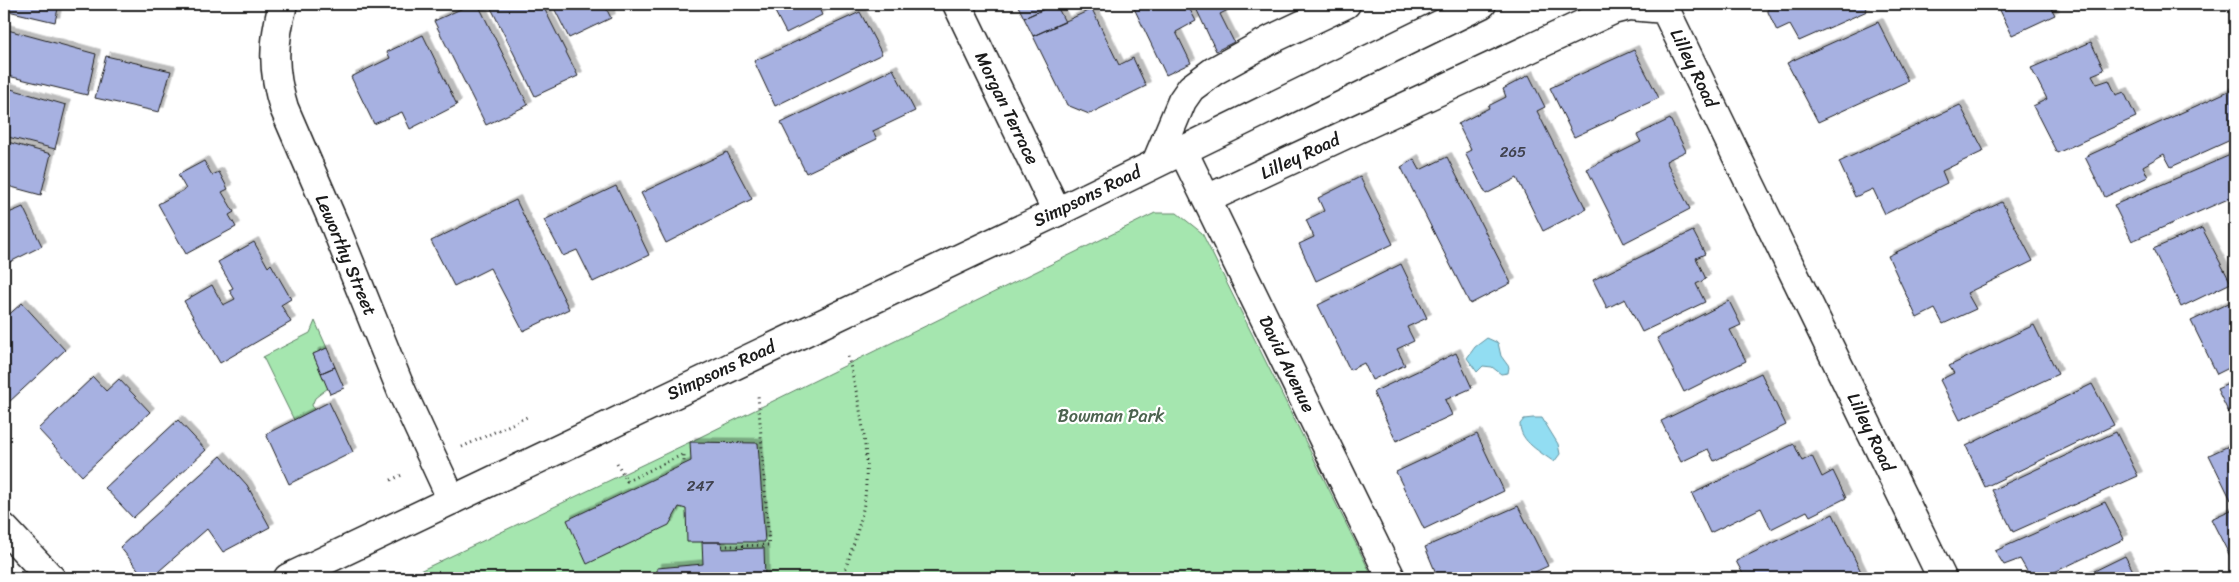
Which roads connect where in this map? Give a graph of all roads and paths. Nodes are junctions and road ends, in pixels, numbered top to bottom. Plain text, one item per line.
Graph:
1 (283, 4) edge
2 (957, 4) edge
3 (1346, 4) edge
4 (1482, 4) edge
5 (1182, 149) junction
6 (1156, 163) junction
7 (1207, 199) junction
8 (1057, 212) junction
9 (847, 353) dead end
10 (758, 396) dead end
11 (617, 463) dead end
12 (684, 464) dead end
13 (452, 500) junction
14 (4, 528) edge
15 (722, 546) dead end
16 (52, 578) edge
17 (288, 578) edge
18 (843, 578) edge
19 (1391, 578) edge
20 (1942, 578) edge

1 - 13 street, Leworthy Street
2 - 8 street, Morgan Terrace
3 - 6 street, Simpsons Road
4 - 5 street, Simpsons Road
5 - 6 street, Simpsons Road
5 - 7 street, David Avenue
6 - 8 street, Simpsons Road
7 - 19 street, David Avenue
7 - 20 street, Lilley Road
8 - 13 street, Simpsons Road
9 - 18 path
10 - 15 path
11 - 12 path
13 - 17 street, Simpsons Road
14 - 16 street

